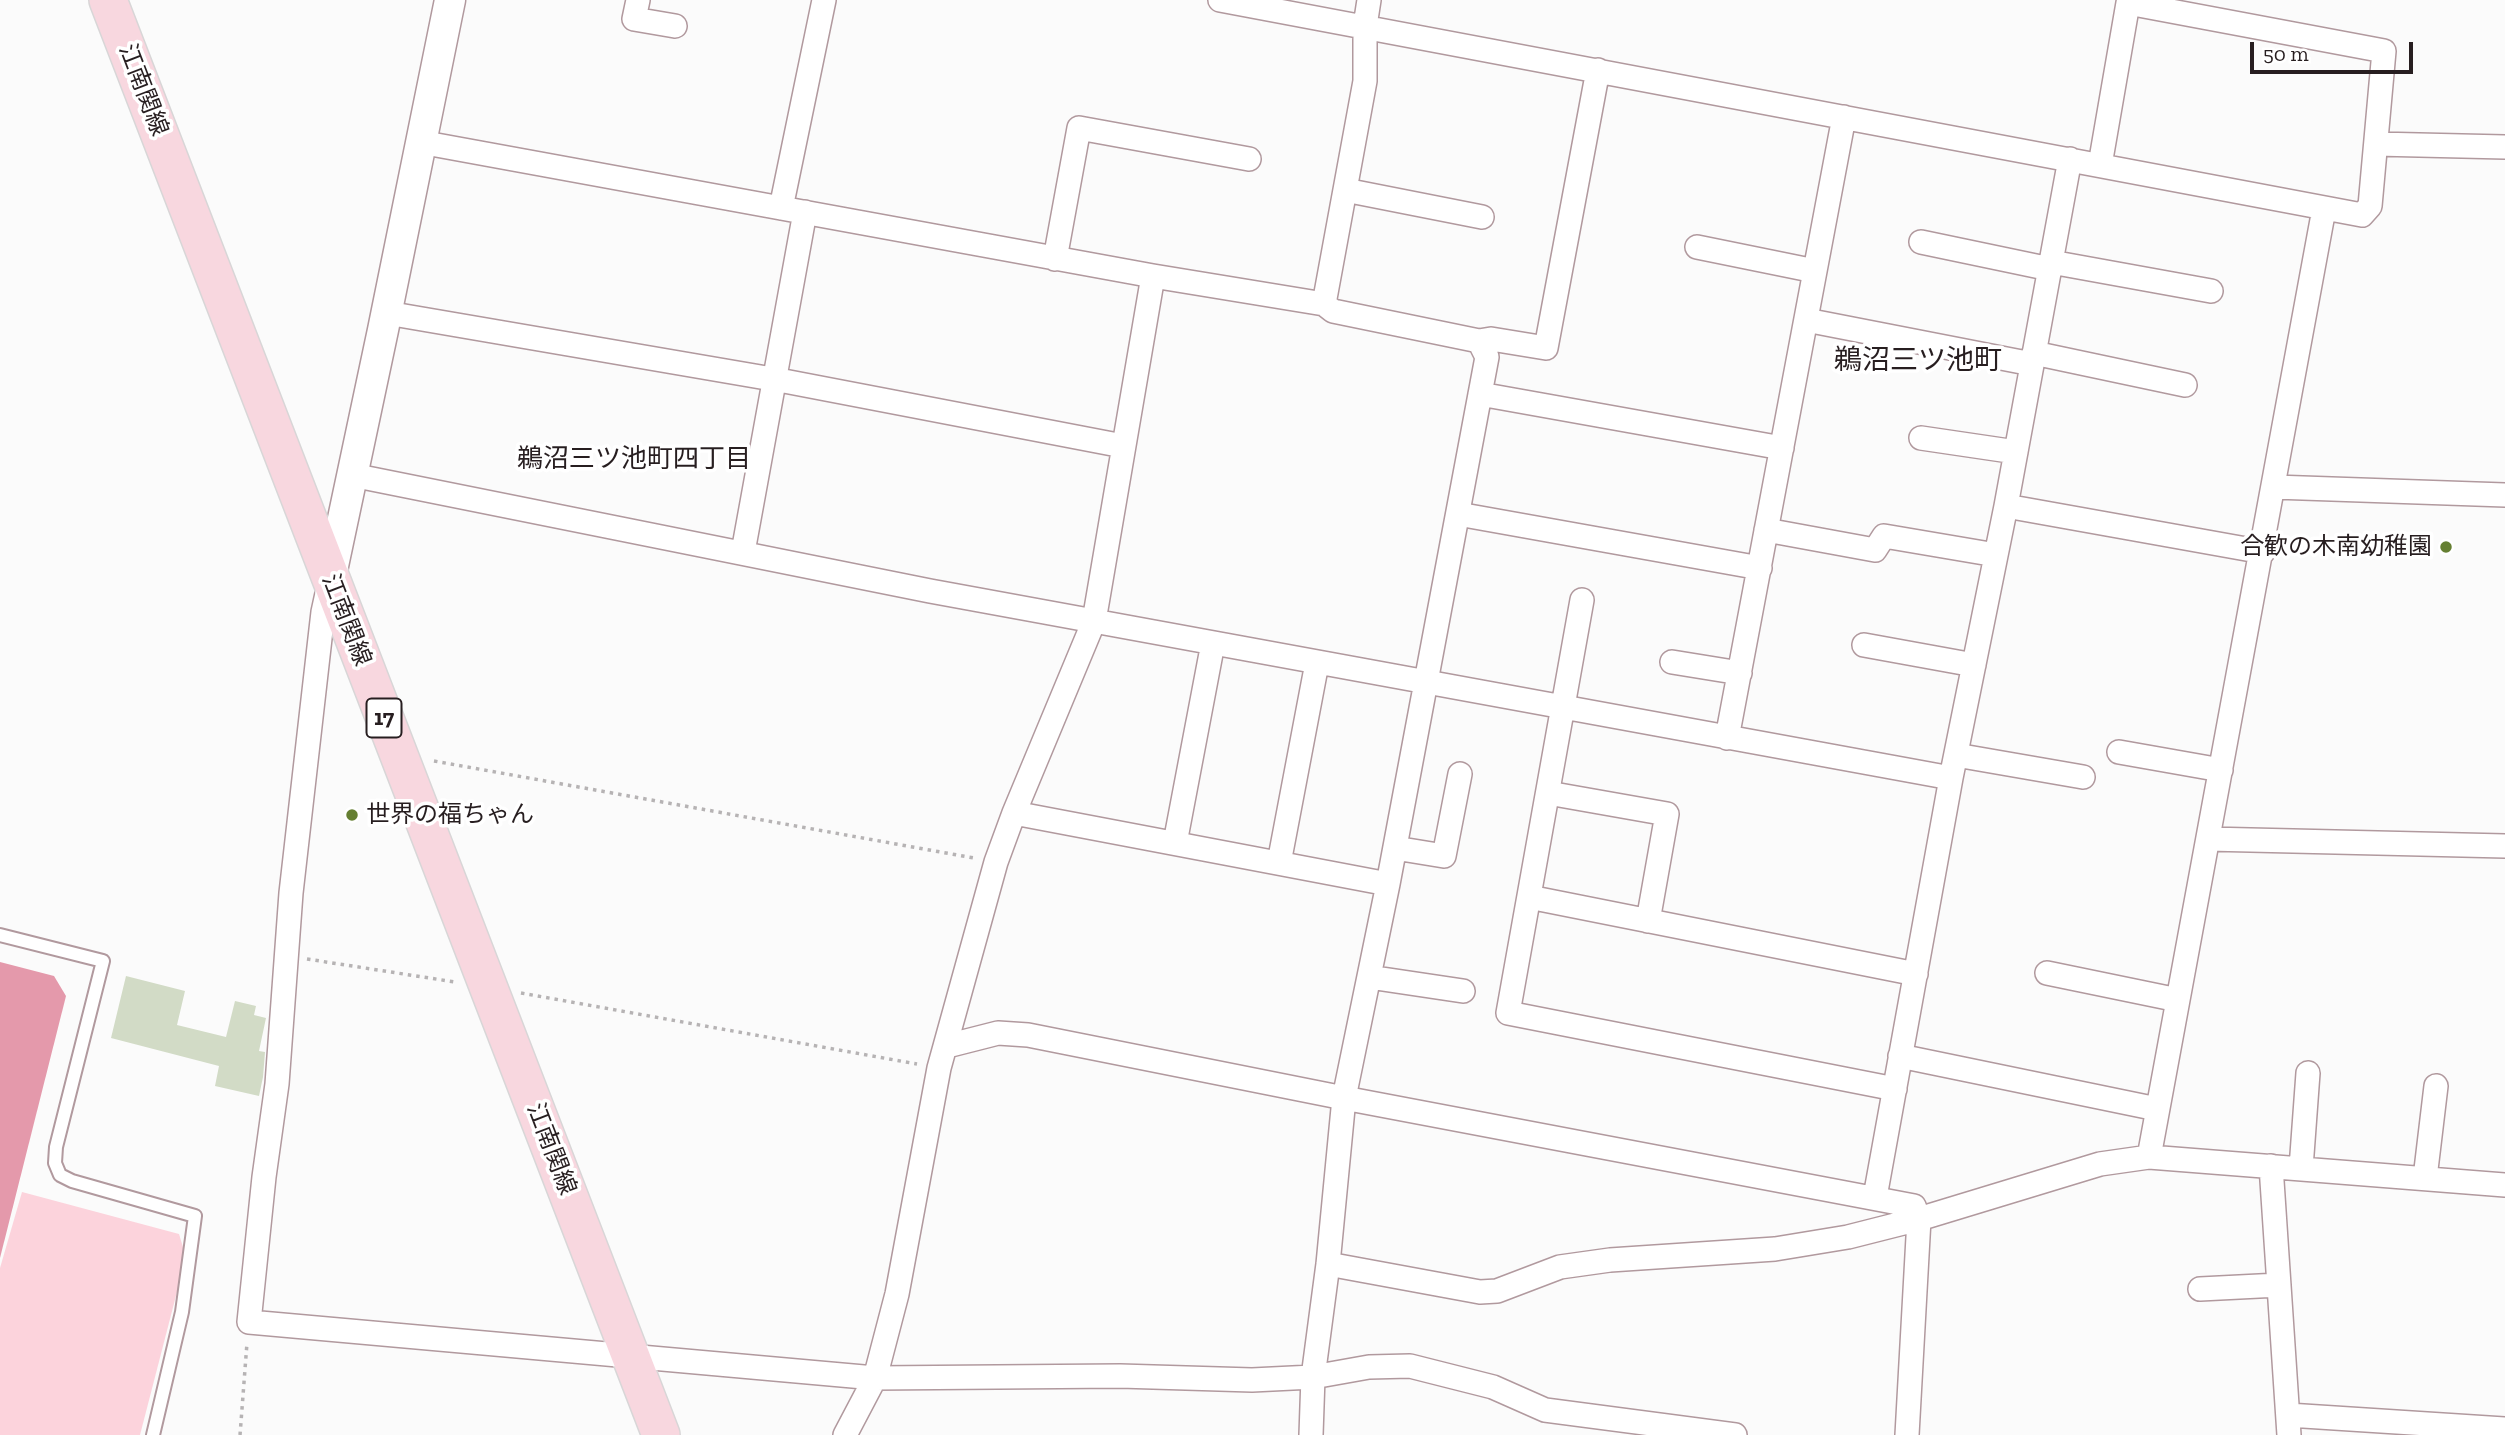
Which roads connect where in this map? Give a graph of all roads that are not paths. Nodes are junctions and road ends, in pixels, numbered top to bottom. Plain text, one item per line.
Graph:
1 (108, 0) edge
2 (450, 0) edge
3 (638, 0) edge
4 (824, 0) edge
5 (1220, 0) edge
6 (1368, 0) edge
7 (676, 26) dead end
8 (1365, 26) junction
9 (1598, 70) junction
10 (1844, 117) junction
11 (420, 142) junction
12 (2376, 144) junction
13 (2505, 147) edge
14 (1249, 159) dead end
15 (2070, 159) junction
16 (2100, 164) junction
17 (1345, 190) junction
18 (781, 208) junction
19 (2324, 209) junction
20 (805, 212) junction
21 (1482, 218) dead end
22 (1921, 242) dead end
23 (1697, 247) dead end
24 (1055, 258) junction
25 (2050, 266) junction
26 (1815, 271) junction
27 (1153, 276) junction
28 (2211, 291) dead end
29 (1324, 304) junction
30 (387, 313) junction
31 (1806, 320) junction
32 (1479, 341) junction
33 (2033, 358) junction
34 (774, 379) junction
35 (2185, 385) dead end
36 (1480, 394) junction
37 (1921, 438) dead end
38 (1124, 446) junction
39 (1782, 448) junction
40 (2016, 452) junction
41 (352, 475) junction
42 (2274, 487) junction
43 (2505, 495) edge
44 (2006, 506) junction
45 (1458, 514) junction
46 (1766, 530) junction
47 (743, 552) junction
48 (2263, 552) junction
49 (1996, 555) junction
50 (1759, 568) junction
51 (330, 580) junction
52 (1582, 600) dead end
53 (1094, 621) junction
54 (1213, 643) junction
55 (1864, 645) dead end
56 (1672, 662) dead end
57 (1317, 663) junction
58 (1974, 666) junction
59 (1740, 673) junction
60 (1425, 684) junction
61 (1564, 708) junction
62 (1727, 738) junction
63 (2119, 752) dead end
64 (1956, 755) junction
65 (2221, 770) junction
66 (1460, 774) dead end
67 (2084, 777) dead end
68 (1951, 778) junction
69 (1548, 793) junction
70 (1014, 813) junction
71 (2208, 839) junction
72 (1175, 843) junction
73 (2505, 846) edge
74 (1395, 848) junction
75 (1279, 863) junction
76 (1388, 884) junction
77 (1530, 897) junction
78 (1648, 921) junction
79 (0, 935) edge
80 (2047, 973) dead end
81 (1916, 974) junction
82 (1369, 977) junction
83 (1463, 991) dead end
84 (2178, 1000) junction
85 (1900, 1056) junction
86 (943, 1057) junction
87 (2308, 1073) dead end
88 (2435, 1086) dead end
89 (1895, 1089) junction
90 (1344, 1098) junction
91 (2157, 1109) junction
92 (2149, 1157) junction
93 (2271, 1166) junction
94 (2301, 1168) junction
95 (2425, 1178) junction
96 (2505, 1185) edge
97 (1875, 1197) junction
98 (1919, 1219) junction
99 (1328, 1264) junction
100 (2279, 1285) junction
101 (2200, 1289) dead end
102 (632, 1358) junction
103 (1313, 1377) junction
104 (875, 1378) junction
105 (2288, 1425) edge
106 (2505, 1429) edge
107 (153, 1435) edge
108 (661, 1435) edge
109 (845, 1435) edge
110 (1311, 1435) edge
111 (1735, 1435) edge
112 (1907, 1435) edge

1 - 51 main road, 江南関線 / 17
2 - 11 street
3 - 7 street
4 - 18 street
5 - 8 street
6 - 8 street
8 - 9 street
8 - 17 street
9 - 10 street
9 - 32 street
10 - 15 street
10 - 26 street
11 - 18 street
11 - 30 street
12 - 13 street
12 - 16 street
12 - 19 street
14 - 24 street
15 - 16 street
15 - 25 street
16 - 19 street
17 - 21 street
17 - 29 street
18 - 20 street
19 - 42 street
20 - 24 street
20 - 34 street
22 - 25 street
23 - 26 street
24 - 27 street
25 - 28 street
25 - 33 street
26 - 31 street
27 - 29 street
27 - 38 street
29 - 32 street
30 - 34 street
30 - 41 street
31 - 33 street
31 - 39 street
32 - 36 street
33 - 35 street
33 - 40 street
34 - 38 street
34 - 47 street
36 - 39 street
36 - 45 street
37 - 40 street
38 - 53 street
39 - 46 street
40 - 44 street
41 - 47 street
41 - 51 street
42 - 43 street
42 - 48 street
44 - 48 street
44 - 49 street
45 - 50 street
45 - 60 street
46 - 49 street
46 - 50 street
47 - 53 street
48 - 65 street
49 - 58 street
50 - 59 street
51 - 102 main road, 江南関線 / 17
51 - 102 street
52 - 61 street
53 - 54 street
53 - 70 street
54 - 57 street
54 - 72 street
55 - 58 street
56 - 59 street
57 - 60 street
57 - 75 street
58 - 64 street
59 - 62 street
60 - 61 street
60 - 74 street
61 - 62 street
61 - 69 street
62 - 68 street
63 - 65 street
64 - 67 street
64 - 68 street
65 - 71 street
66 - 74 street
68 - 81 street
69 - 77 street
69 - 78 street
70 - 72 street
70 - 86 street
71 - 73 street
71 - 84 street
72 - 75 street
74 - 76 street
75 - 76 street
76 - 82 street
77 - 78 street
77 - 89 street
78 - 81 street
79 - 107 lane
80 - 84 street
81 - 85 street
82 - 83 street
82 - 90 street
84 - 91 street
85 - 89 street
85 - 91 street
86 - 90 street
86 - 104 street
87 - 94 street
88 - 95 street
89 - 97 street
90 - 97 street
90 - 99 street
91 - 92 street
92 - 93 street
92 - 98 street
93 - 94 street
93 - 100 street
94 - 95 street
95 - 96 street
97 - 98 street
98 - 99 street
98 - 112 street
99 - 103 street
100 - 101 street
100 - 105 street
102 - 104 street
102 - 108 main road, 江南関線 / 17
103 - 104 street
103 - 110 street
103 - 111 street
104 - 109 street
105 - 106 street

